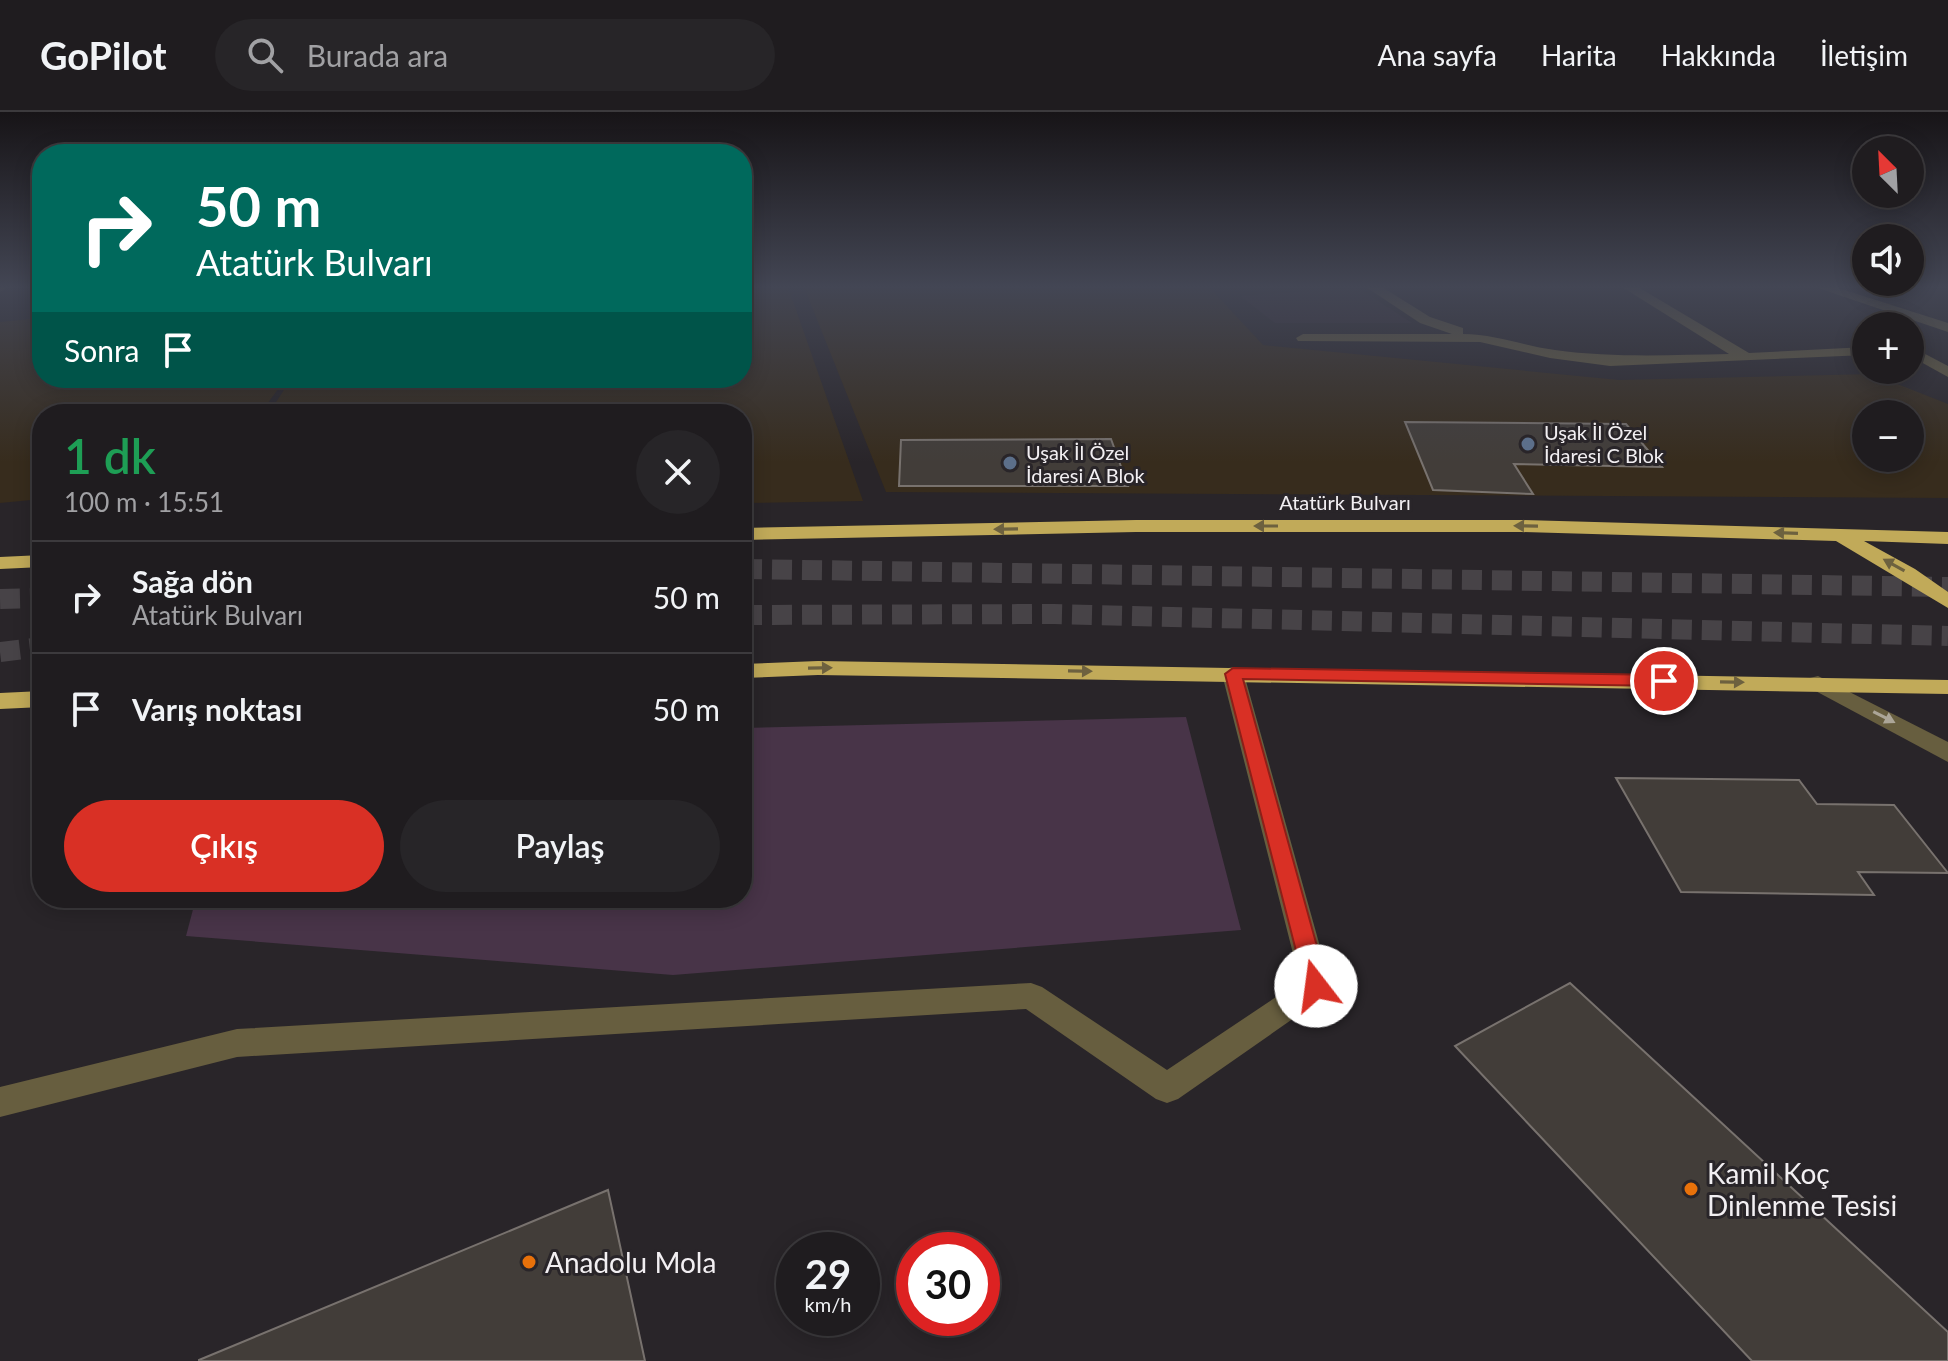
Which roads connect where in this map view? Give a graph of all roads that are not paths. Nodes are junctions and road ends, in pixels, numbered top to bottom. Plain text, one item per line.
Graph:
1 (1512, 345) edge
2 (1725, 345) edge
3 (1852, 352) edge
4 (1924, 357) edge
5 (1746, 358) junction
6 (1948, 372) edge
7 (752, 534) edge
8 (1836, 534) junction
9 (1948, 538) edge
10 (32, 561) edge
11 (0, 563) edge
12 (1948, 602) edge
13 (752, 671) edge
14 (1233, 674) junction
15 (1818, 683) junction
16 (1948, 687) edge
17 (32, 699) edge
18 (0, 701) edge
19 (1948, 754) edge
20 (0, 1102) edge

1 - 5 street
2 - 5 street
3 - 5 street
4 - 6 street
8 -> 7 highway, Atatürk Bulvarı
8 - 9 highway, Atatürk Bulvarı
12 -> 8 highway
10 - 11 highway
13 -> 14 highway
14 -> 15 highway
14 - 20 street
15 - 16 highway
15 -> 19 street
17 - 18 highway

